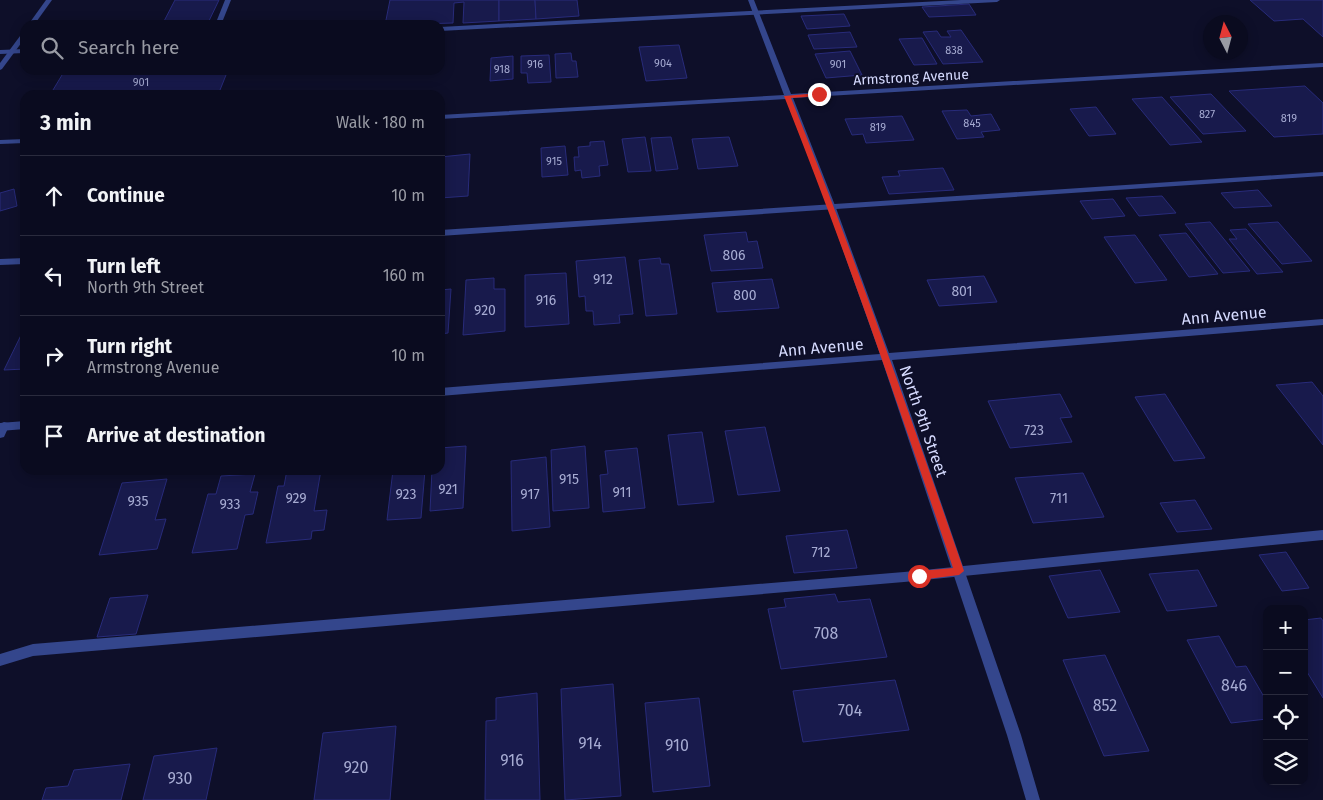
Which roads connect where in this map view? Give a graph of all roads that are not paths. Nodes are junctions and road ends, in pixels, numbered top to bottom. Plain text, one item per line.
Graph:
1 (49, 0) edge
2 (228, 0) edge
3 (751, 0) edge
4 (997, 0) edge
5 (756, 13) junction
6 (35, 20) edge
7 (220, 20) edge
8 (445, 29) edge
9 (20, 40) edge
10 (20, 51) edge
11 (0, 52) edge
12 (11, 52) junction
13 (1323, 65) edge
14 (0, 68) edge
15 (787, 96) junction
16 (445, 117) edge
17 (20, 141) edge
18 (0, 142) edge
19 (1323, 174) edge
20 (832, 208) junction
21 (445, 233) edge
22 (20, 261) edge
23 (0, 262) edge
24 (1323, 322) edge
25 (886, 357) junction
26 (445, 392) edge
27 (20, 426) edge
28 (1, 429) edge
29 (1323, 535) edge
30 (959, 571) junction
31 (0, 660) edge
32 (1033, 800) edge

1 - 6 street
2 - 7 street
3 - 5 street, North 9th Street
4 - 5 street
5 - 8 street
5 - 15 street, North 9th Street
9 - 12 street
10 - 12 street
11 - 12 street
12 - 14 street
13 - 15 street, Armstrong Avenue
15 - 16 street, Armstrong Avenue
15 - 20 street, North 9th Street
17 - 18 street
19 - 20 street
20 - 21 street
20 - 25 street, North 9th Street
22 - 23 street
24 - 25 street, Ann Avenue
25 - 26 street, Ann Avenue
25 - 30 street, North 9th Street
27 - 28 street
29 - 30 street
30 - 31 street
30 - 32 street, North 9th Street

